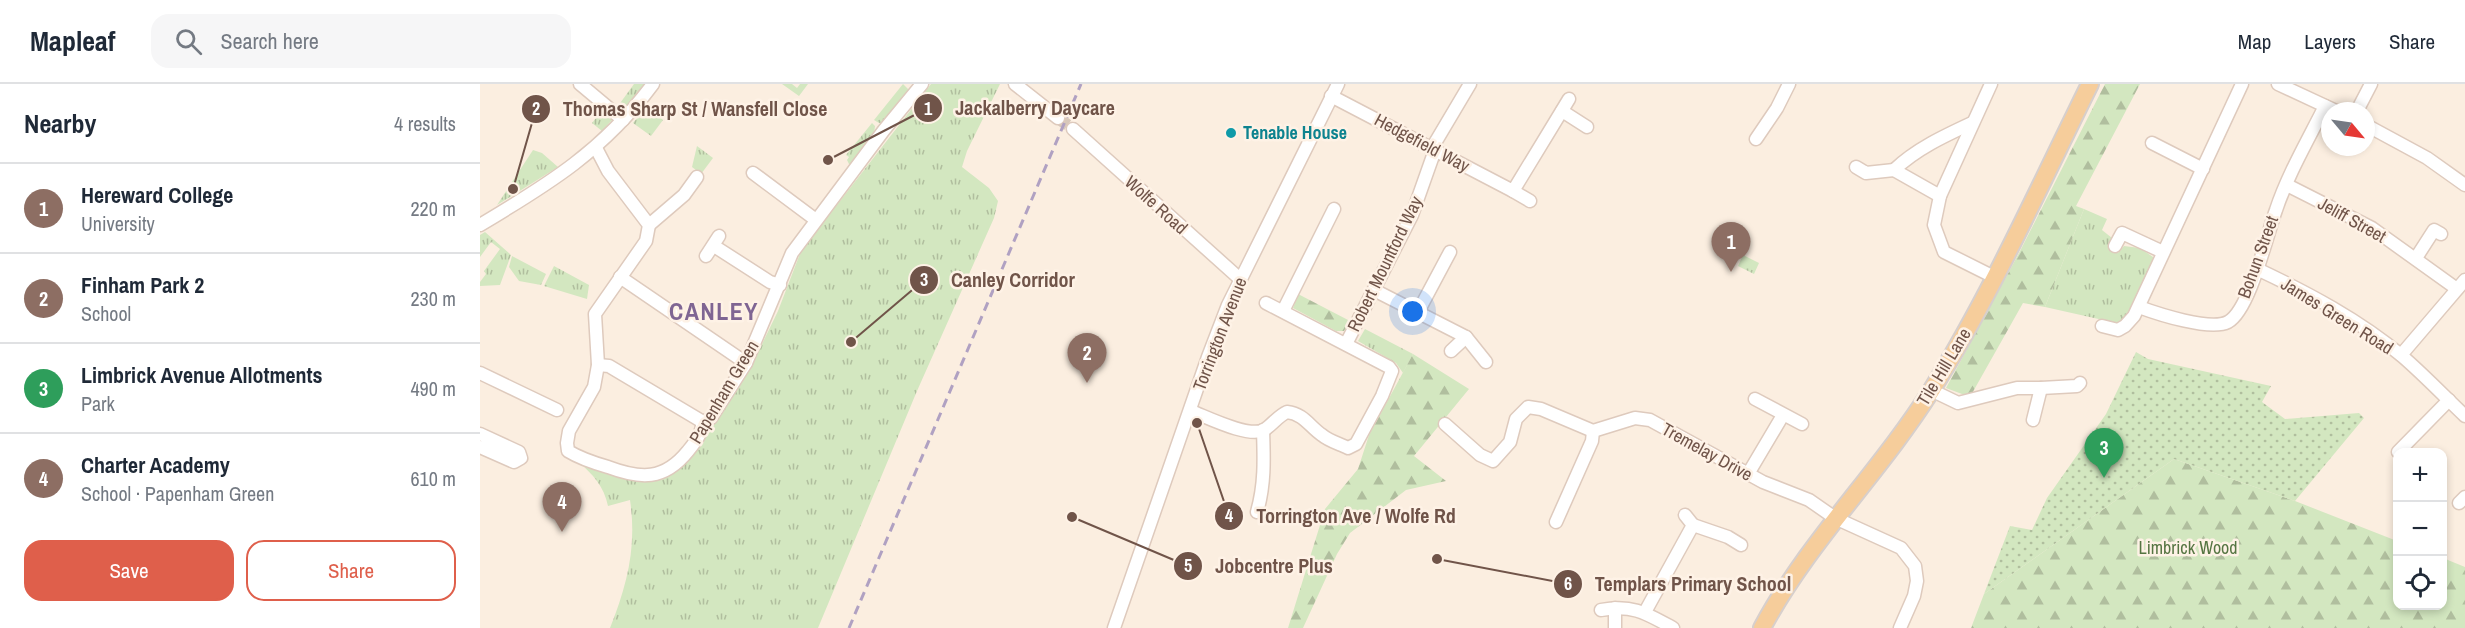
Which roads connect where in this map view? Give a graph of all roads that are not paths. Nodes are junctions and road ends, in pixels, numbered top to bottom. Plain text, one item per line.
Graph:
1 (580, 84) edge
2 (653, 84) edge
3 (922, 84) edge
4 (1015, 84) edge
5 (1338, 84) edge
6 (1470, 84) edge
7 (1789, 84) edge
8 (1991, 84) edge
9 (2090, 84) edge
10 (2242, 84) edge
11 (2278, 84) edge
12 (2371, 84) edge
13 (1331, 96) junction
14 (1569, 99) dead end
15 (2362, 102) edge
16 (2321, 104) edge
17 (1562, 111) junction
18 (1058, 118) tunnel mouth
19 (623, 120) junction
20 (1972, 123) junction
21 (2321, 124) edge
22 (1587, 127) dead end
23 (1073, 129) tunnel mouth
24 (2375, 130) edge
25 (1756, 139) dead end
26 (2152, 143) dead end
27 (596, 148) junction
28 (1434, 149) junction
29 (1856, 167) dead end
30 (2203, 169) junction
31 (1894, 171) junction
32 (753, 173) dead end
33 (697, 177) dead end
34 (2287, 184) junction
35 (2465, 185) edge
36 (1513, 191) junction
37 (1941, 196) junction
38 (1530, 201) dead end
39 (1334, 209) dead end
40 (816, 220) junction
41 (480, 225) edge
42 (649, 225) junction
43 (2441, 234) dead end
44 (713, 246) dead end
45 (2115, 246) dead end
46 (1450, 252) dead end
47 (2163, 252) junction
48 (2416, 258) junction
49 (2257, 269) junction
50 (620, 277) junction
51 (1994, 278) junction
52 (1240, 279) junction
53 (780, 285) junction
54 (2461, 285) edge
55 (1374, 290) junction
56 (1266, 303) dead end
57 (2139, 307) junction
58 (1284, 311) junction
59 (1418, 312) junction
60 (2102, 326) dead end
61 (1466, 337) junction
62 (1346, 344) junction
63 (1451, 351) dead end
64 (2401, 355) junction
65 (1486, 362) dead end
66 (746, 363) junction
67 (597, 365) junction
68 (480, 373) edge
69 (2079, 383) dead end
70 (2041, 388) junction
71 (1931, 390) junction
72 (1755, 399) dead end
73 (2449, 400) junction
74 (558, 410) dead end
75 (1191, 411) junction
76 (1783, 415) junction
77 (2465, 416) edge
78 (2033, 420) dead end
79 (703, 422) junction
80 (1445, 424) dead end
81 (1802, 424) dead end
82 (1263, 430) junction
83 (1593, 431) junction
84 (480, 434) edge
85 (480, 447) edge
86 (2403, 448) edge
87 (1748, 474) junction
88 (1257, 512) dead end
89 (1685, 515) dead end
90 (1835, 518) junction
91 (1556, 522) dead end
92 (1693, 525) junction
93 (1735, 525) dead end
94 (1728, 537) junction
95 (1741, 545) dead end
96 (1615, 608) junction
97 (1601, 610) dead end
98 (1645, 612) junction
99 (1114, 628) edge
100 (1615, 628) edge
101 (1673, 628) edge
102 (1762, 628) edge
103 (1900, 628) edge

1 - 19 street
2 - 19 street
3 - 40 street, Papenham Green
4 - 18 street
5 - 13 street, Torrington Avenue
6 - 28 street, Robert Mountford Way
7 - 25 street
8 - 20 street
9 - 51 main road, Tile Hill Lane
10 - 30 street
11 - 16 street
12 - 15 street
13 - 28 street, Hedgefield Way
13 - 52 street, Torrington Avenue
14 - 17 street
17 - 22 street
17 - 36 street
19 - 27 street
20 - 31 street
20 - 37 street
21 - 34 street, Bohun Street
23 - 52 street, Wolfe Road
24 - 35 street
26 - 30 street
27 - 41 street
27 - 42 street
28 - 36 street, Hedgefield Way
28 - 55 street, Robert Mountford Way
29 - 31 street
30 - 47 street
31 - 37 street
32 - 40 street
33 - 42 street
34 - 48 street, Jeliff Street
34 - 49 street, Bohun Street
36 - 38 street, Hedgefield Way
37 - 51 street
39 - 58 street
40 - 53 street, Papenham Green
42 - 50 street
43 - 48 street
44 - 53 street
45 - 47 street
46 - 59 street
47 - 57 street
48 - 54 street, Jeliff Street
49 - 57 street, Bohun Street
49 - 64 street, James Green Road
50 - 66 street
50 - 67 street
51 - 71 main road, Tile Hill Lane
52 - 75 street, Torrington Avenue
53 - 66 street, Papenham Green
54 - 64 street
55 - 59 street
55 - 62 street, Robert Mountford Way
56 - 58 street
57 - 60 street
58 - 62 street
59 - 61 street
61 - 63 street
61 - 65 street
62 - 82 street
64 - 73 street, James Green Road
66 - 79 street, Papenham Green
67 - 79 street
67 - 79 street, Papenham Green
68 - 74 street
69 - 70 street
70 - 71 street
70 - 78 street
71 - 90 main road, Tile Hill Lane
72 - 76 street
73 - 77 street, James Green Road
73 - 86 street
75 - 82 street
75 - 99 street, Torrington Avenue
76 - 81 street
76 - 87 street
80 - 83 street
82 - 88 street
83 - 87 street, Tremelay Drive
83 - 91 street
84 - 85 street
87 - 90 street, Tremelay Drive
89 - 92 street
90 - 102 main road, Tile Hill Lane
90 - 103 street, Tremelay Drive
92 - 94 street
92 - 98 street
93 - 94 street
94 - 95 street
96 - 97 street
96 - 98 street
96 - 100 street
98 - 101 street

